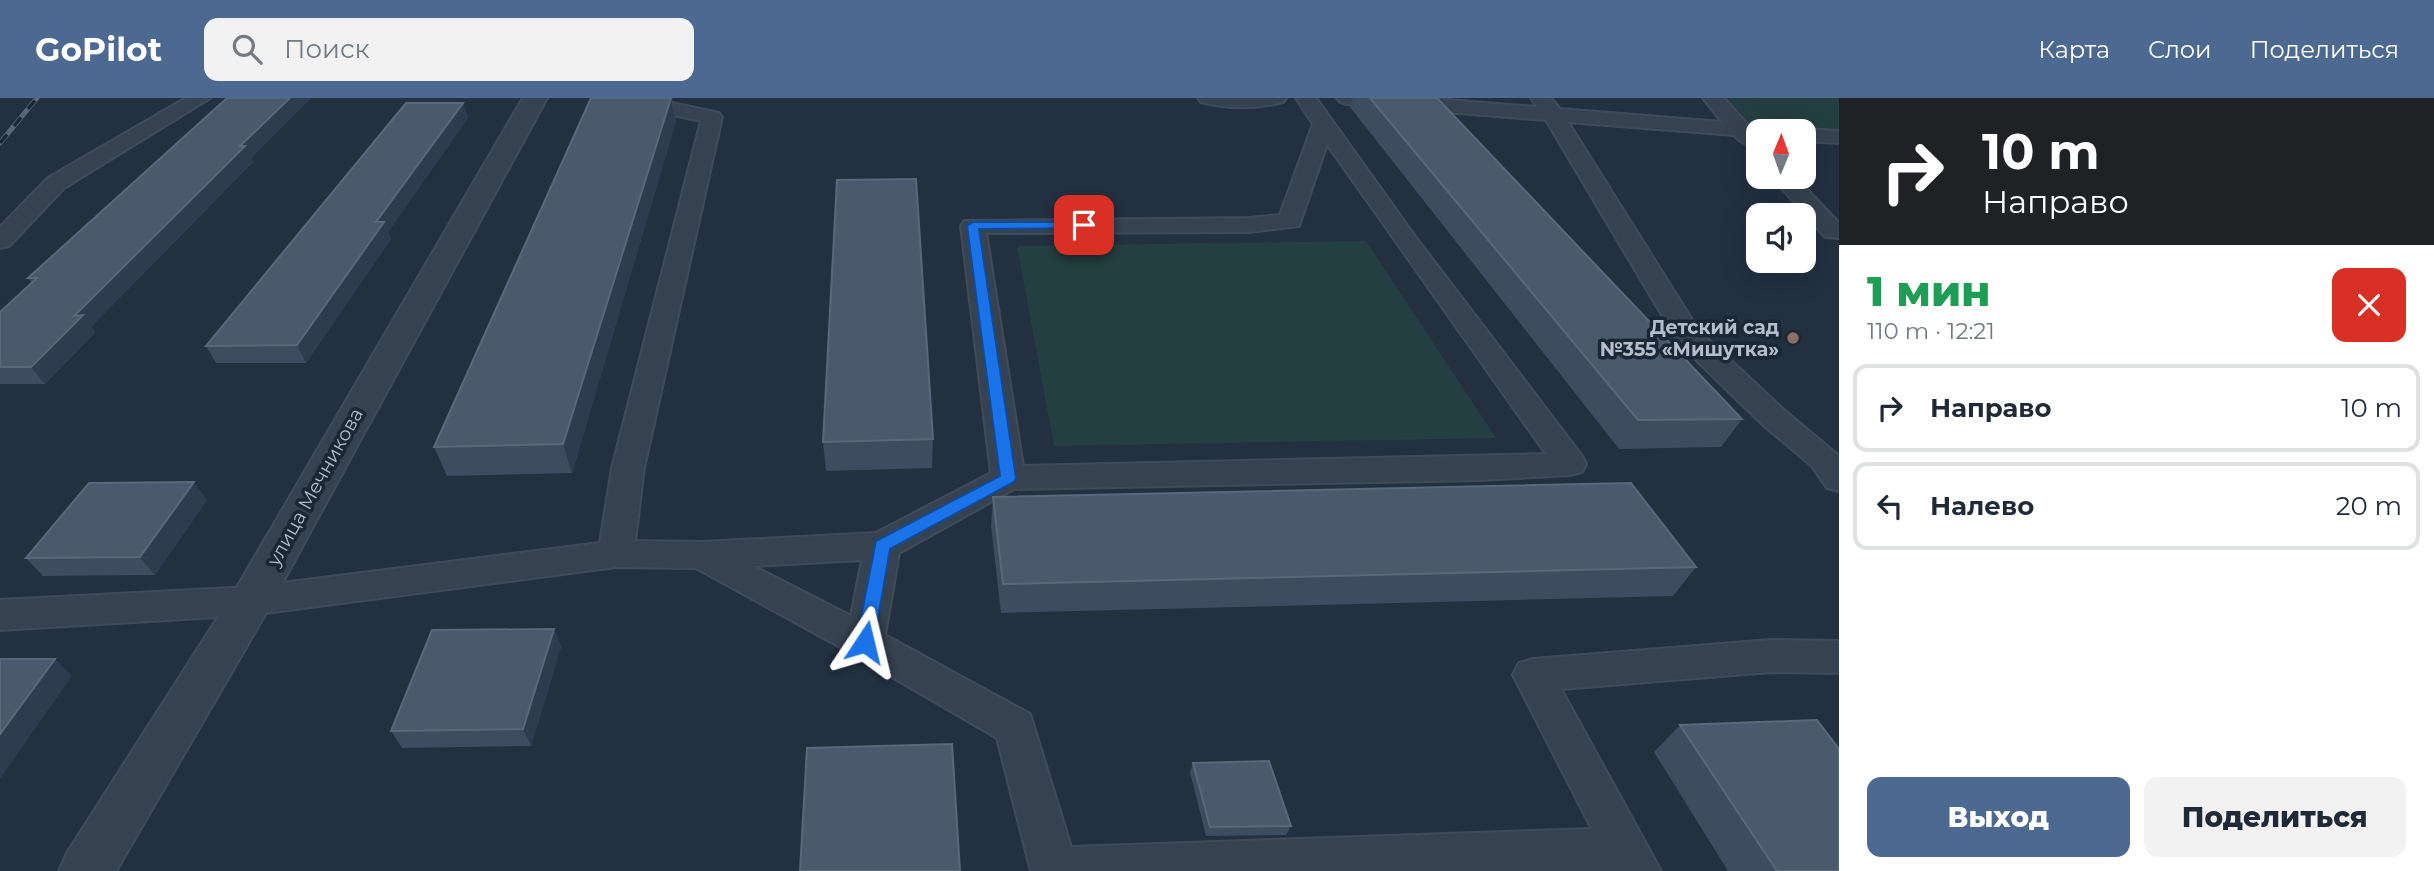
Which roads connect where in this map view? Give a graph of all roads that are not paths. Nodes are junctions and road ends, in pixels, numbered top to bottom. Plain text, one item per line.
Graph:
1 (200, 98) edge
2 (535, 98) edge
3 (619, 98) edge
4 (1208, 98) edge
5 (1276, 98) edge
6 (1306, 98) edge
7 (1348, 98) edge
8 (1713, 98) edge
9 (1547, 106) edge
10 (714, 107) edge
11 (1323, 125) junction
12 (1746, 127) edge
13 (1746, 130) edge
14 (1816, 136) edge
15 (1839, 137) edge
16 (1794, 189) edge
17 (1834, 232) dead end
18 (0, 240) edge
19 (1834, 465) edge
20 (1009, 478) junction
21 (882, 546) junction
22 (616, 554) junction
23 (702, 555) junction
24 (251, 601) junction
25 (0, 615) edge
26 (865, 642) junction
27 (1839, 657) edge
28 (1632, 861) edge
29 (86, 871) edge
30 (1054, 871) edge

1 - 18 lane
2 - 24 street, улица Мечникова
3 - 10 lane
4 - 5 lane
6 - 11 lane
7 - 9 lane
8 - 12 lane
9 - 13 lane
9 - 19 lane
10 - 22 lane
11 - 20 lane
11 - 20 lane
14 - 15 lane
16 - 17 lane
20 - 21 lane
21 - 23 lane
21 - 26 lane
22 - 23 lane
22 - 24 lane
23 - 26 lane
24 - 25 lane
24 - 29 street, улица Мечникова
26 - 30 lane
27 - 28 lane
28 - 30 lane

